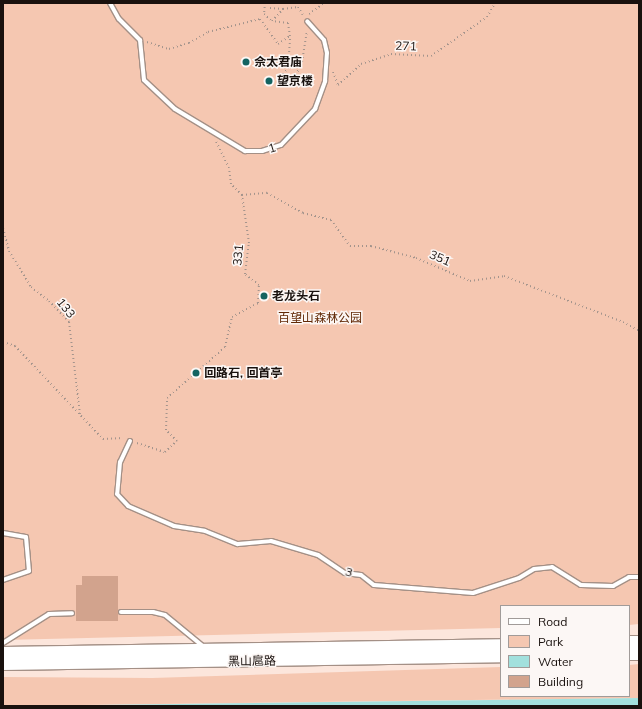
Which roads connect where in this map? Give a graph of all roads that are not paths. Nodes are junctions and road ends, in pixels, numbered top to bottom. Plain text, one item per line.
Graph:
1 (110, 3) edge
2 (307, 21) road end
3 (130, 441) road end
4 (3, 533) edge
5 (639, 577) edge
6 (3, 580) edge
7 (121, 612) dead end
8 (72, 613) dead end
9 (3, 643) edge
10 (500, 645) edge
11 (207, 650) junction
12 (3, 653) edge
13 (500, 656) edge
14 (3, 664) edge

1 - 2 lane, 1 / 1
3 - 5 lane, 3 / 3
4 - 6 lane
7 - 11 lane
8 - 9 lane
10 - 11 main road, 黑山扈路
11 - 12 main road, 黑山扈路
13 - 14 main road, 黑山扈路

